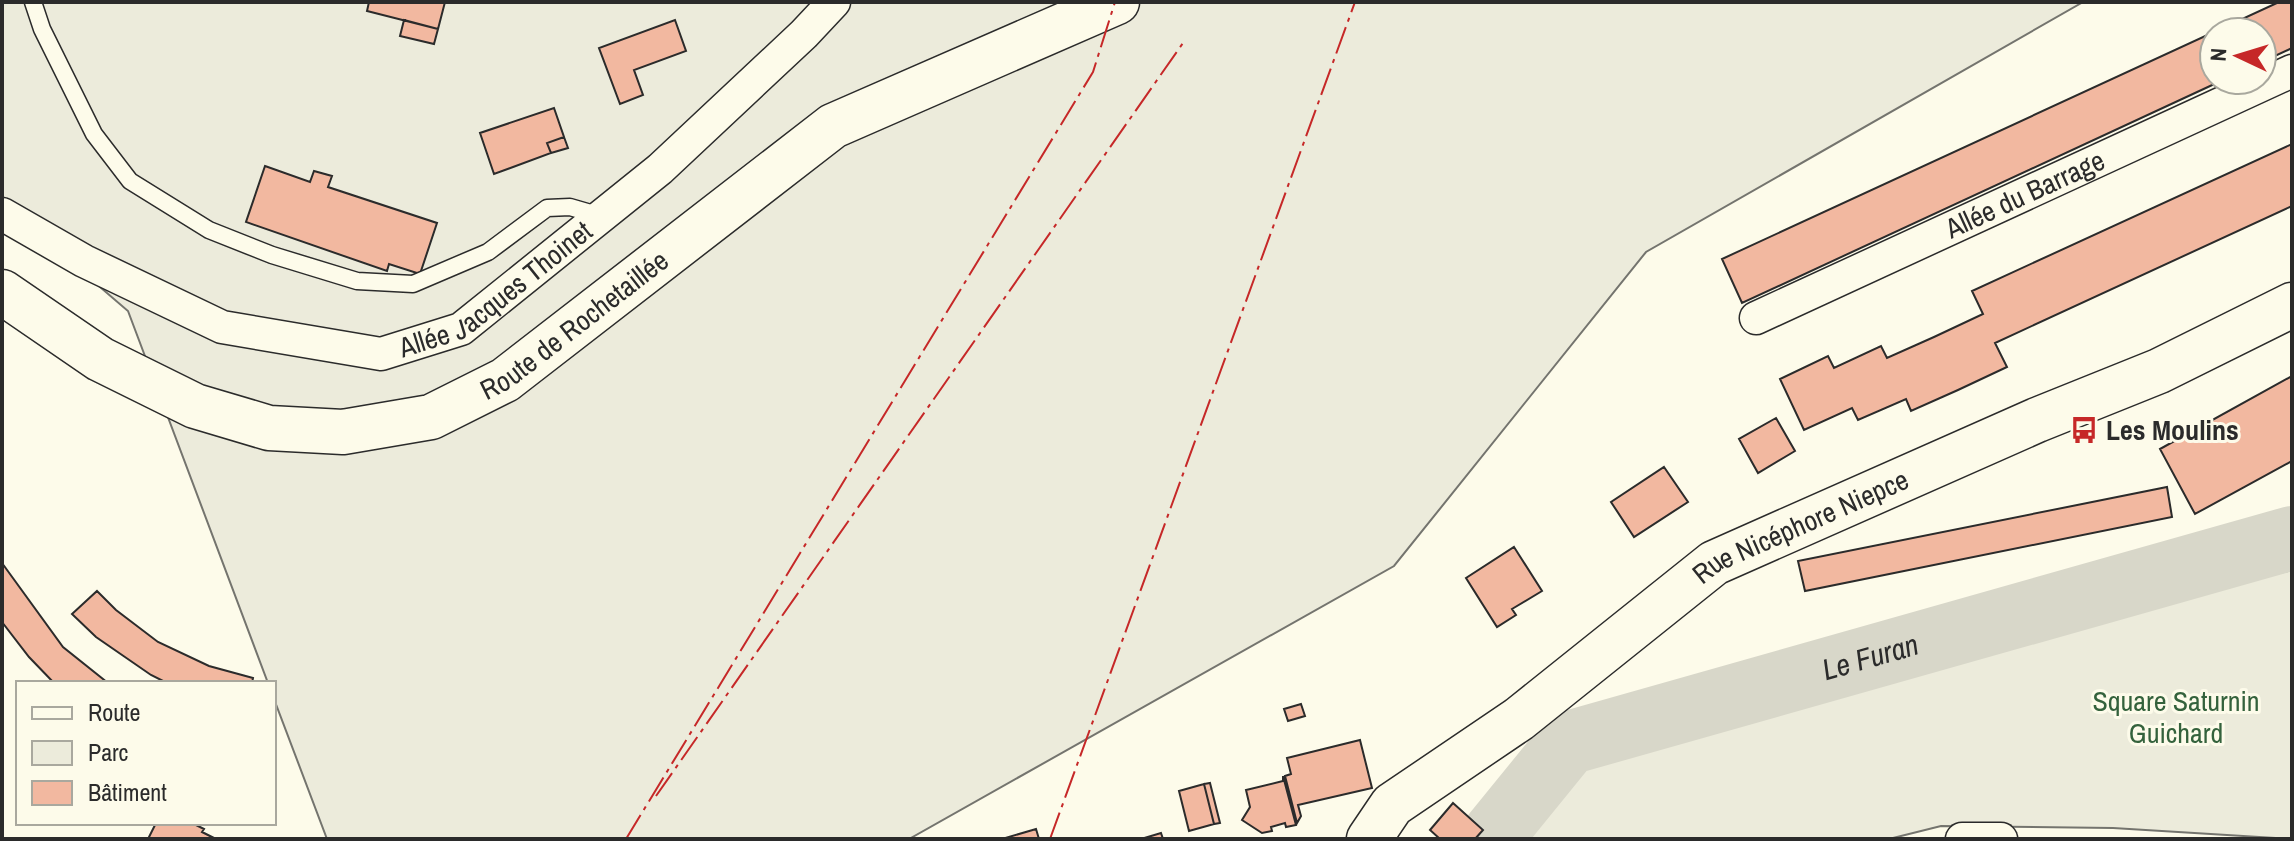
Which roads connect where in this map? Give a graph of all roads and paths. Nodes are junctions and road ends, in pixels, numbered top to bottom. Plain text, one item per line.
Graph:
1 (33, 2) edge
2 (834, 2) edge
3 (1117, 2) edge
4 (2292, 71) edge
5 (2, 214) edge
6 (601, 216) junction
7 (2, 292) edge
8 (2292, 305) edge
9 (1756, 318) dead end
10 (1369, 839) edge
11 (1962, 839) edge
12 (2001, 839) edge

1 - 6 lane
2 - 6 street, Allée Jacques Thoinet
3 - 7 main road, Route de Rochetaillée
4 - 9 street, Allée du Barrage
5 - 6 street, Allée Jacques Thoinet
8 - 10 main road, Rue Nicéphore Niepce
11 - 12 street

